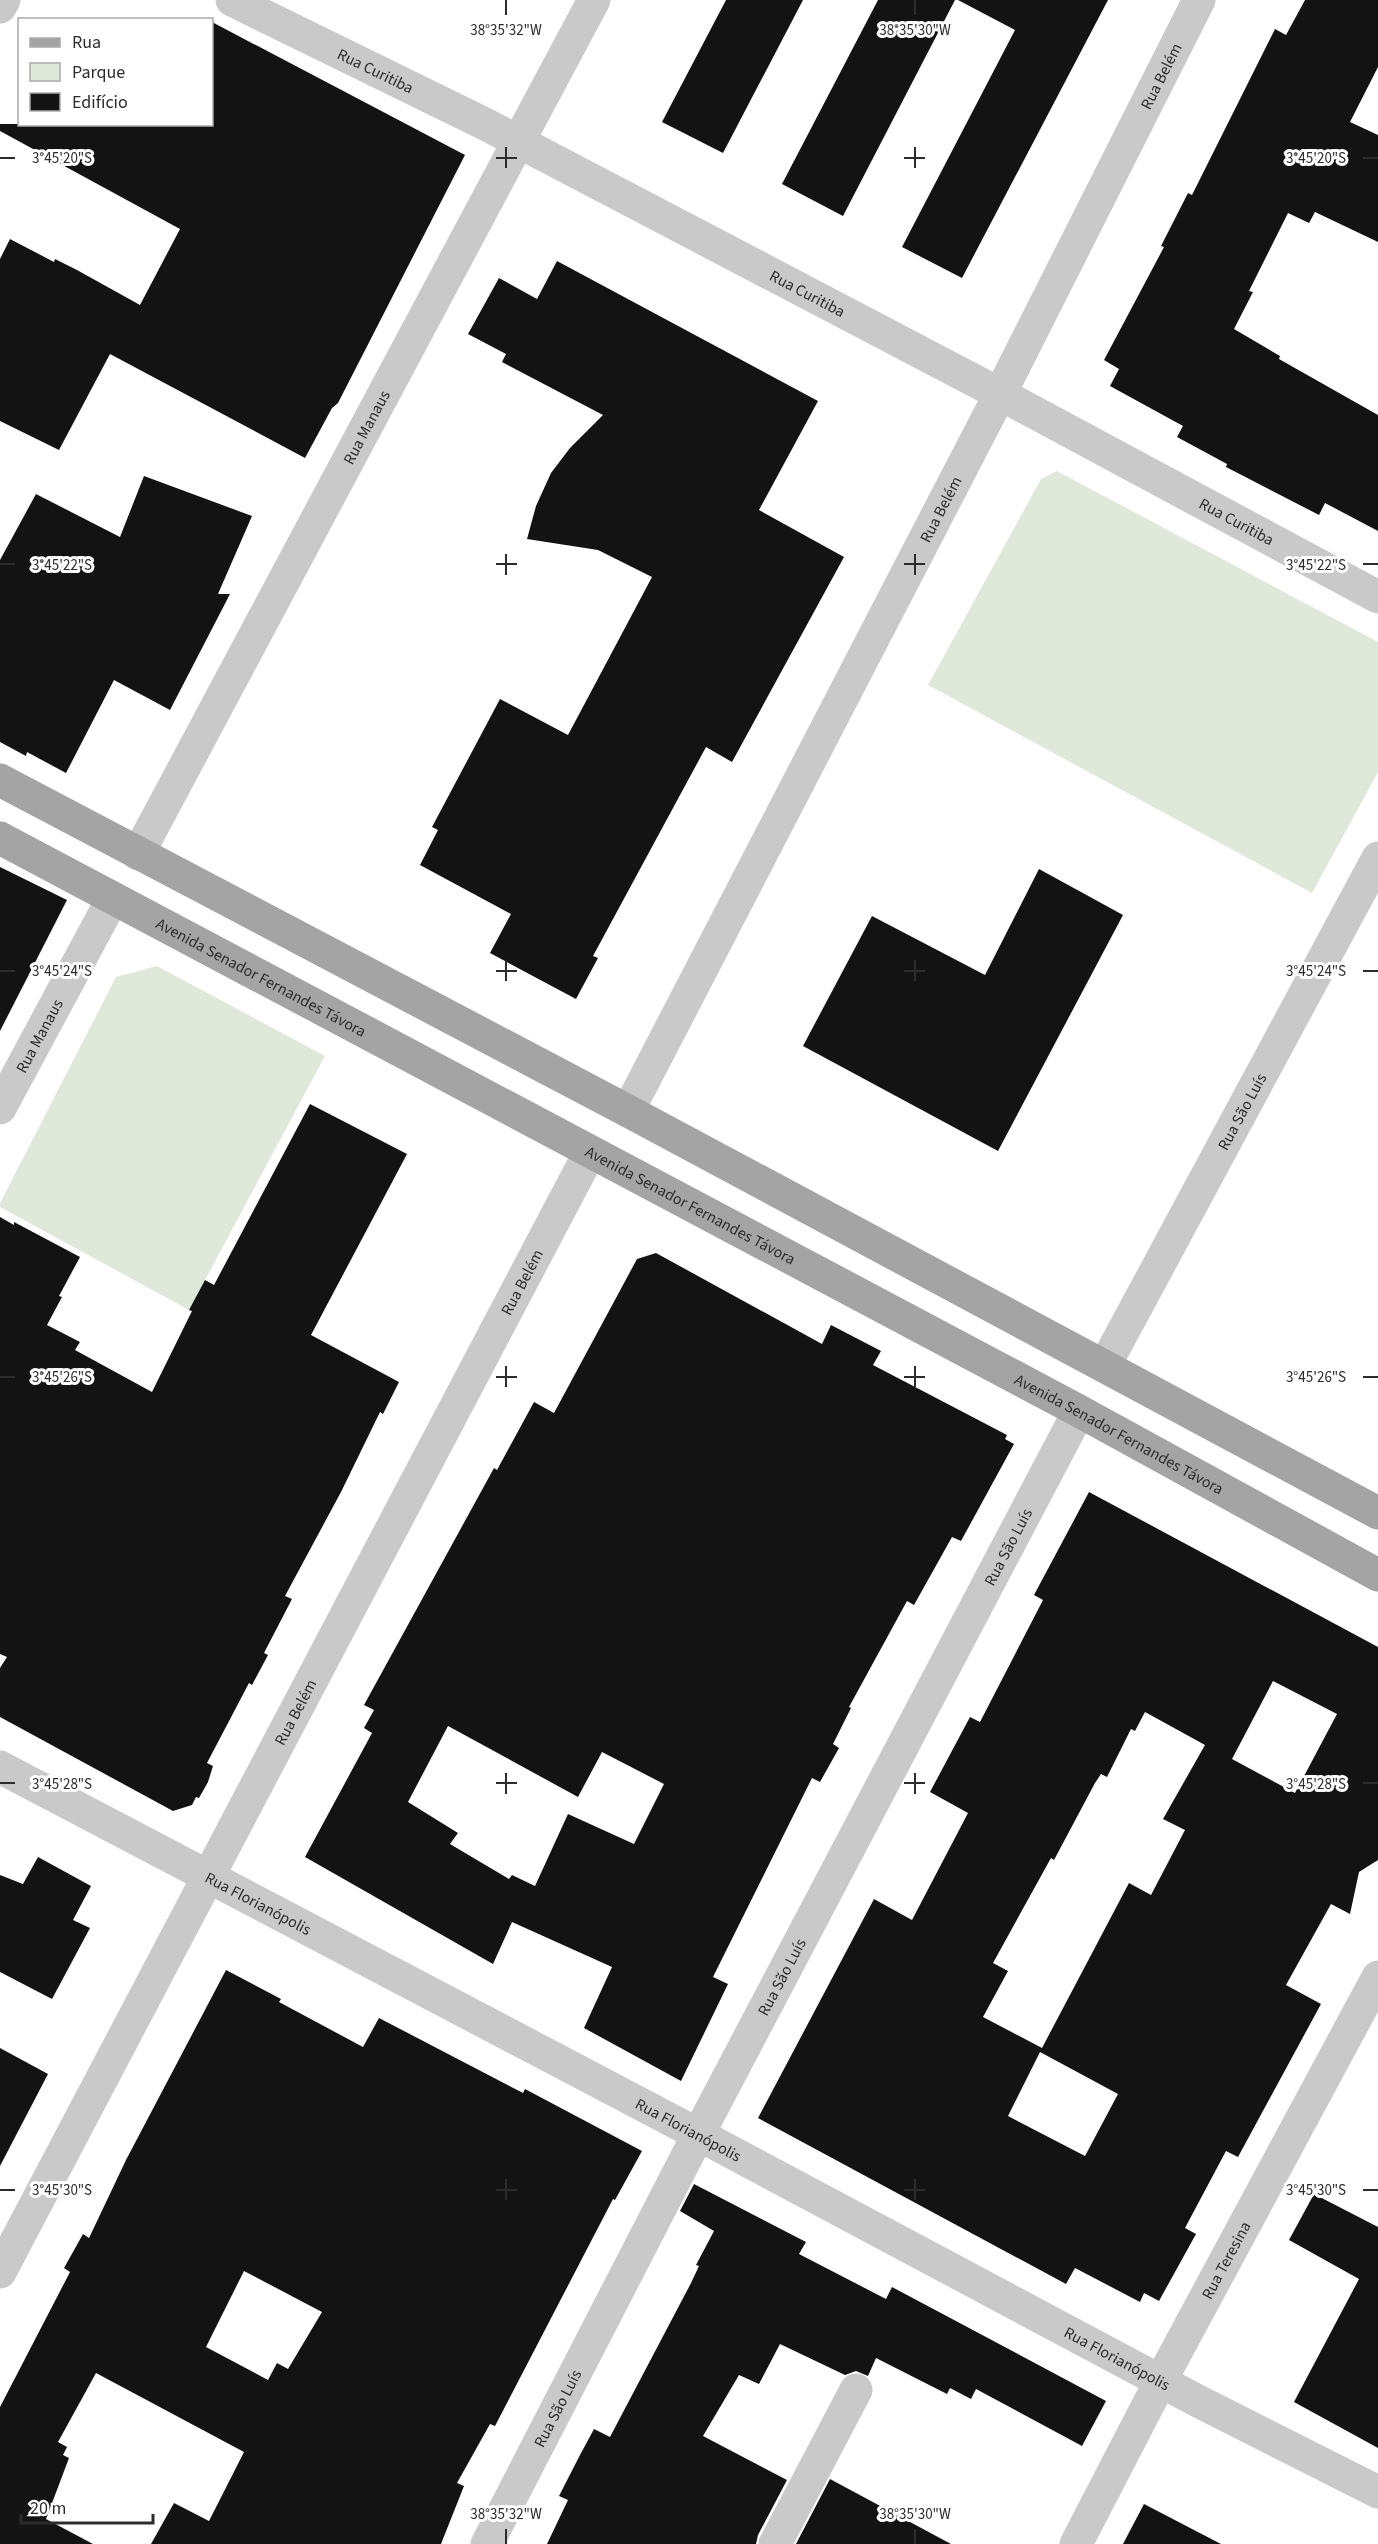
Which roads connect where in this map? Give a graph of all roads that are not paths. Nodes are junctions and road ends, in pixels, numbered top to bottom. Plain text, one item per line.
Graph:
1 (4, 0) edge
2 (232, 0) edge
3 (594, 0) edge
4 (1198, 0) edge
5 (0, 7) edge
6 (517, 141) junction
7 (1000, 394) junction
8 (1378, 597) edge
9 (0, 780) edge
10 (0, 837) edge
11 (138, 854) junction
12 (1378, 858) edge
13 (113, 898) junction
14 (0, 1108) edge
15 (628, 1111) junction
16 (590, 1152) junction
17 (1105, 1365) junction
18 (1079, 1411) junction
19 (1378, 1513) edge
20 (1378, 1575) edge
21 (0, 1767) edge
22 (208, 1878) junction
23 (1378, 1977) edge
24 (698, 2135) junction
25 (0, 2272) edge
26 (1161, 2380) junction
27 (856, 2390) dead end
28 (1378, 2492) edge
29 (487, 2544) edge
30 (775, 2544) edge
31 (1076, 2544) edge

1 - 5 street
2 - 6 street, Rua Curitiba
3 - 6 street, Rua Manaus
4 - 7 street, Rua Belém
6 - 7 street, Rua Curitiba
6 - 11 street, Rua Manaus
7 - 8 street, Rua Curitiba
7 - 15 street, Rua Belém
9 - 11 main road
10 - 13 main road, Avenida Senador Fernandes Távora
11 - 15 main road
12 - 17 street, Rua São Luís
13 - 14 street, Rua Manaus
13 - 16 main road, Avenida Senador Fernandes Távora
15 - 17 main road
16 - 18 main road, Avenida Senador Fernandes Távora
16 - 22 street, Rua Belém
17 - 19 main road
18 - 20 main road, Avenida Senador Fernandes Távora
18 - 24 street, Rua São Luís
21 - 22 street, Rua Florianópolis
22 - 24 street, Rua Florianópolis
22 - 25 street, Rua Belém
23 - 26 street, Rua Teresina
24 - 26 street, Rua Florianópolis
24 - 29 street, Rua São Luís
26 - 28 street, Rua Florianópolis
26 - 31 street, Rua Teresina
27 - 30 street

